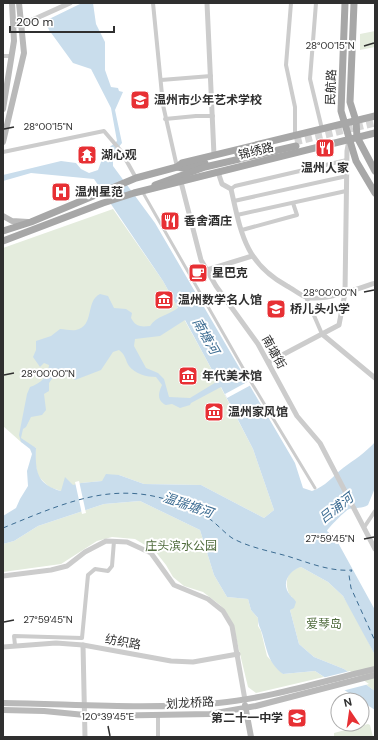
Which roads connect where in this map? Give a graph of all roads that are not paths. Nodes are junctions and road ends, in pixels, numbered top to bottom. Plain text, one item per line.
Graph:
1 (12, 3) edge
2 (19, 3) edge
3 (70, 3) edge
4 (153, 3) edge
5 (207, 3) edge
6 (291, 3) edge
7 (316, 3) edge
8 (345, 3) edge
9 (354, 3) edge
10 (22, 24) junction
11 (14, 26) junction
12 (3, 56) edge
13 (13, 56) junction
14 (211, 76) junction
15 (162, 80) junction
16 (3, 109) edge
17 (213, 116) junction
18 (375, 116) edge
19 (165, 119) junction
20 (356, 121) junction
21 (344, 124) junction
22 (322, 129) junction
23 (375, 133) edge
24 (357, 137) junction
25 (349, 139) junction
26 (295, 141) junction
27 (3, 142) edge
28 (3, 152) edge
29 (214, 155) junction
30 (347, 160) junction
31 (177, 167) junction
32 (375, 171) edge
33 (218, 172) junction
34 (347, 176) junction
35 (136, 178) junction
36 (181, 182) junction
37 (231, 189) junction
38 (142, 191) junction
39 (346, 191) junction
40 (375, 193) edge
41 (234, 201) junction
42 (293, 203) junction
43 (237, 215) junction
44 (3, 216) edge
45 (31, 222) junction
46 (242, 230) junction
47 (3, 231) edge
48 (3, 241) edge
49 (252, 256) junction
50 (207, 270) junction
51 (375, 284) edge
52 (345, 293) junction
53 (306, 297) junction
54 (322, 334) junction
55 (269, 362) junction
56 (375, 378) edge
57 (315, 488) dead end
58 (375, 511) edge
59 (365, 526) junction
60 (114, 541) junction
61 (375, 549) edge
62 (3, 576) edge
63 (83, 645) junction
64 (15, 646) junction
65 (3, 647) edge
66 (238, 654) junction
67 (375, 668) edge
68 (375, 675) edge
69 (285, 695) junction
70 (244, 700) junction
71 (3, 703) edge
72 (84, 706) junction
73 (246, 708) junction
74 (3, 710) edge
75 (84, 715) junction
76 (158, 716) junction
77 (85, 737) edge
78 (158, 737) edge
79 (251, 737) edge

1 - 11 main road
2 - 10 main road
3 - 10 street
4 - 15 street
5 - 14 street
6 - 26 street
7 - 22 street
8 - 21 main road, 民航路
9 - 20 main road, 民航路
10 - 11 street
10 - 27 main road
11 - 13 main road
12 - 13 street
13 - 16 main road
14 - 15 street
14 - 17 street
15 - 19 street
17 - 19 street
17 - 29 street
18 - 20 main road, 锦绣路
19 - 31 street
20 - 21 main road, 锦绣路
20 - 24 main road, 民航路
21 - 22 main road, 锦绣路
21 - 25 main road, 民航路
22 - 26 main road, 锦绣路
23 - 24 main road, 锦绣路
24 - 25 main road, 锦绣路
24 - 32 main road
25 - 30 street
25 - 33 main road, 锦绣路
25 - 40 main road, 民航路
26 - 29 main road, 锦绣路
26 - 31 main road, 锦绣路
26 - 38 main road, 锦绣路
28 - 35 street
29 - 31 main road, 锦绣路
30 - 34 street
30 - 37 street
31 - 35 main road, 锦绣路
33 - 36 main road, 锦绣路
33 - 37 street
34 - 39 street
34 - 41 street
35 - 45 main road, 锦绣路
36 - 38 main road, 锦绣路
36 - 50 street, 南塘街
37 - 41 street
38 - 48 main road, 锦绣路
38 - 57 street
39 - 42 street
39 - 52 street
41 - 43 street
42 - 43 street
42 - 46 street
43 - 46 street
44 - 45 main road
45 - 47 main road
46 - 49 street
49 - 50 street
49 - 53 street
50 - 55 street, 南塘街
51 - 52 street
52 - 53 street
52 - 54 street
53 - 54 street
54 - 55 street
54 - 56 street
55 - 59 street, 南塘街
58 - 59 street
59 - 61 street, 南塘街
60 - 62 street
60 - 64 street
60 - 66 street
63 - 64 street, 纺织路
63 - 66 street, 纺织路
63 - 72 street
64 - 65 street, 纺织路
66 - 70 street
67 - 69 main road, 划龙桥路
68 - 69 main road, 划龙桥路
69 - 70 main road, 划龙桥路
69 - 73 main road, 划龙桥路
70 - 72 main road, 划龙桥路
70 - 73 main road
71 - 72 main road, 划龙桥路
72 - 75 street
73 - 76 main road, 划龙桥路
73 - 79 main road
74 - 75 main road, 划龙桥路
75 - 76 main road, 划龙桥路
75 - 77 street
76 - 78 street

